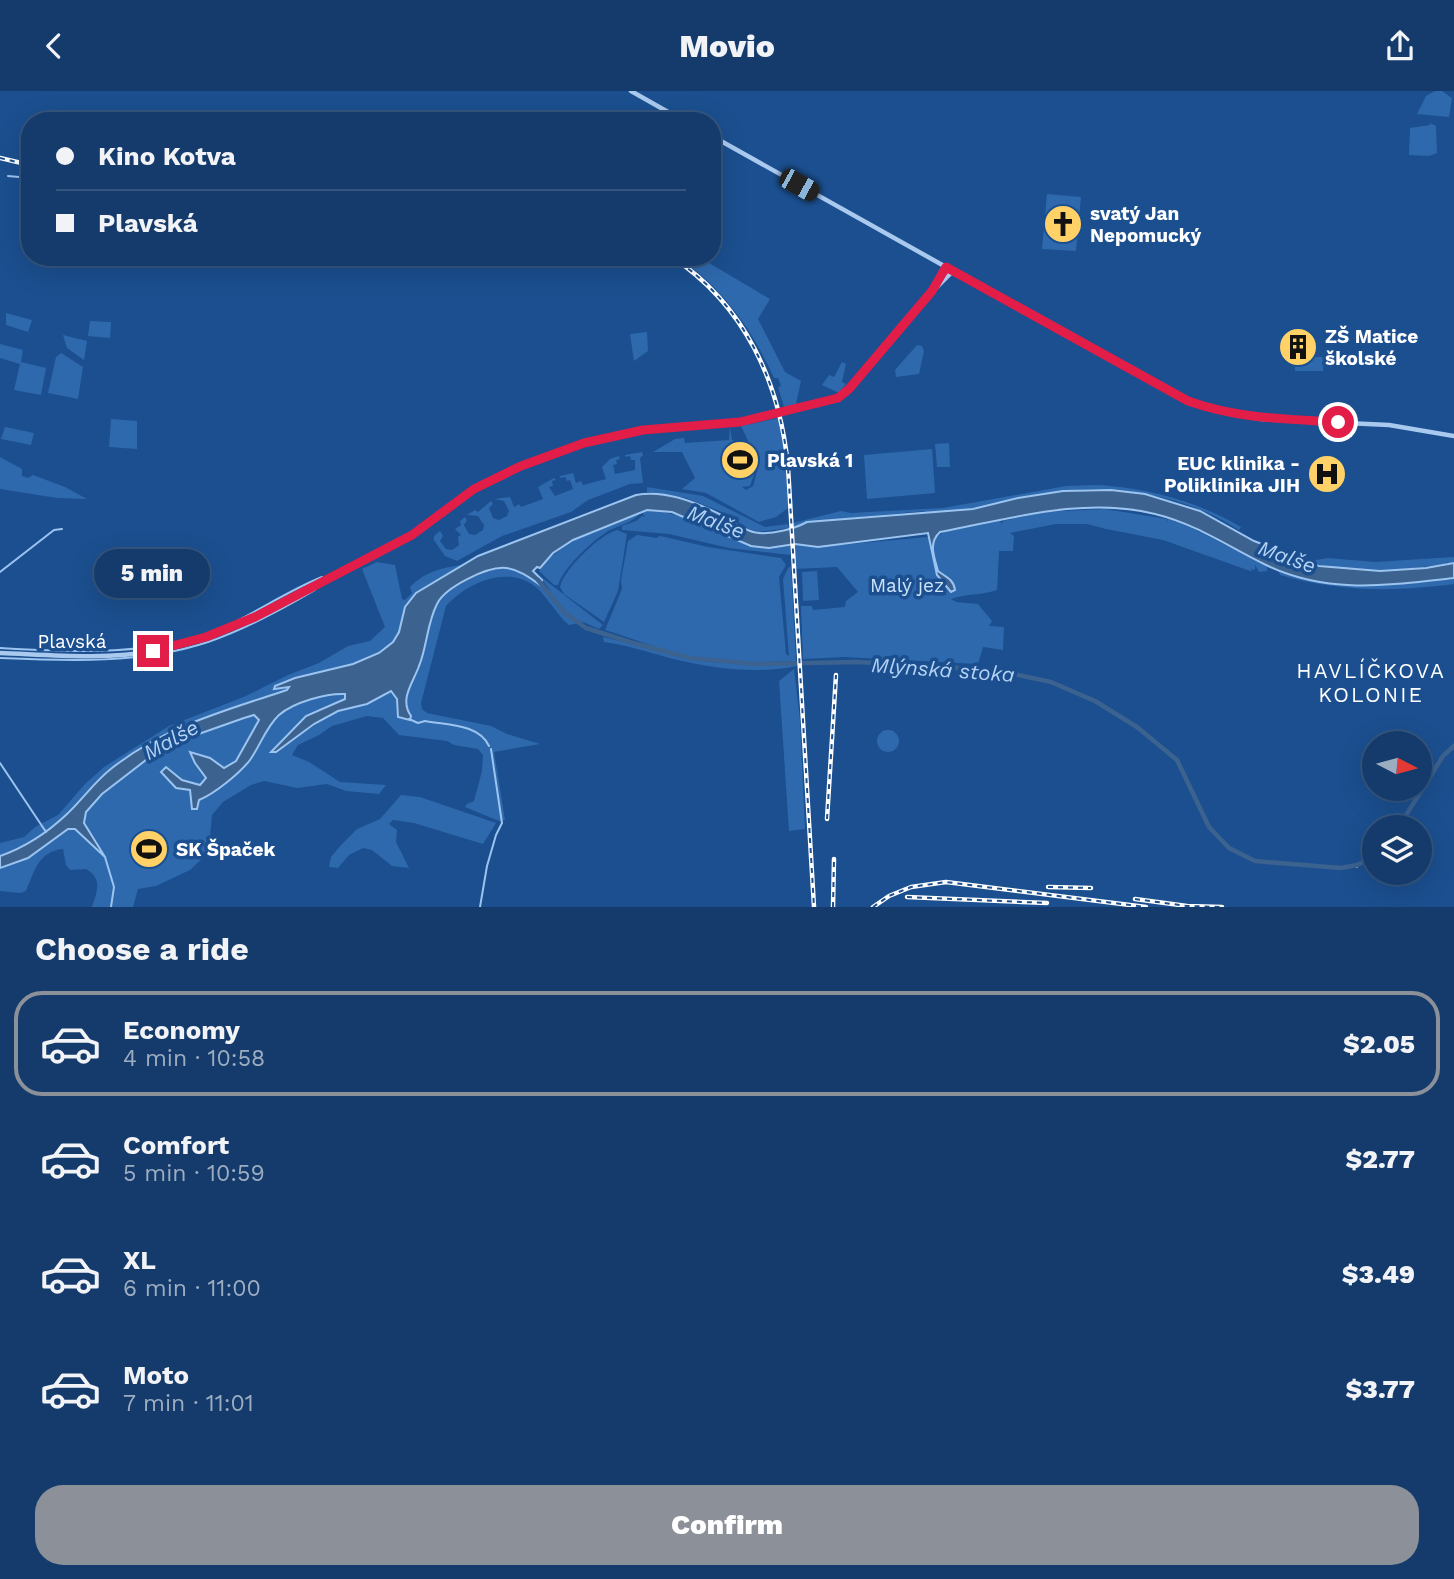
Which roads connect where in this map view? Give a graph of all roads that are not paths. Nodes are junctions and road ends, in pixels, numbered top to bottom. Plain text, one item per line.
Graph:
1 (631, 91) edge
2 (668, 112) edge
3 (721, 141) edge
4 (946, 267) junction
5 (953, 271) junction
6 (932, 291) junction
7 (1454, 436) edge
8 (0, 653) edge

1 - 2 street
3 - 4 street
4 - 5 street
4 - 6 street
5 - 6 street
5 - 7 street
6 - 8 street, Plavská

